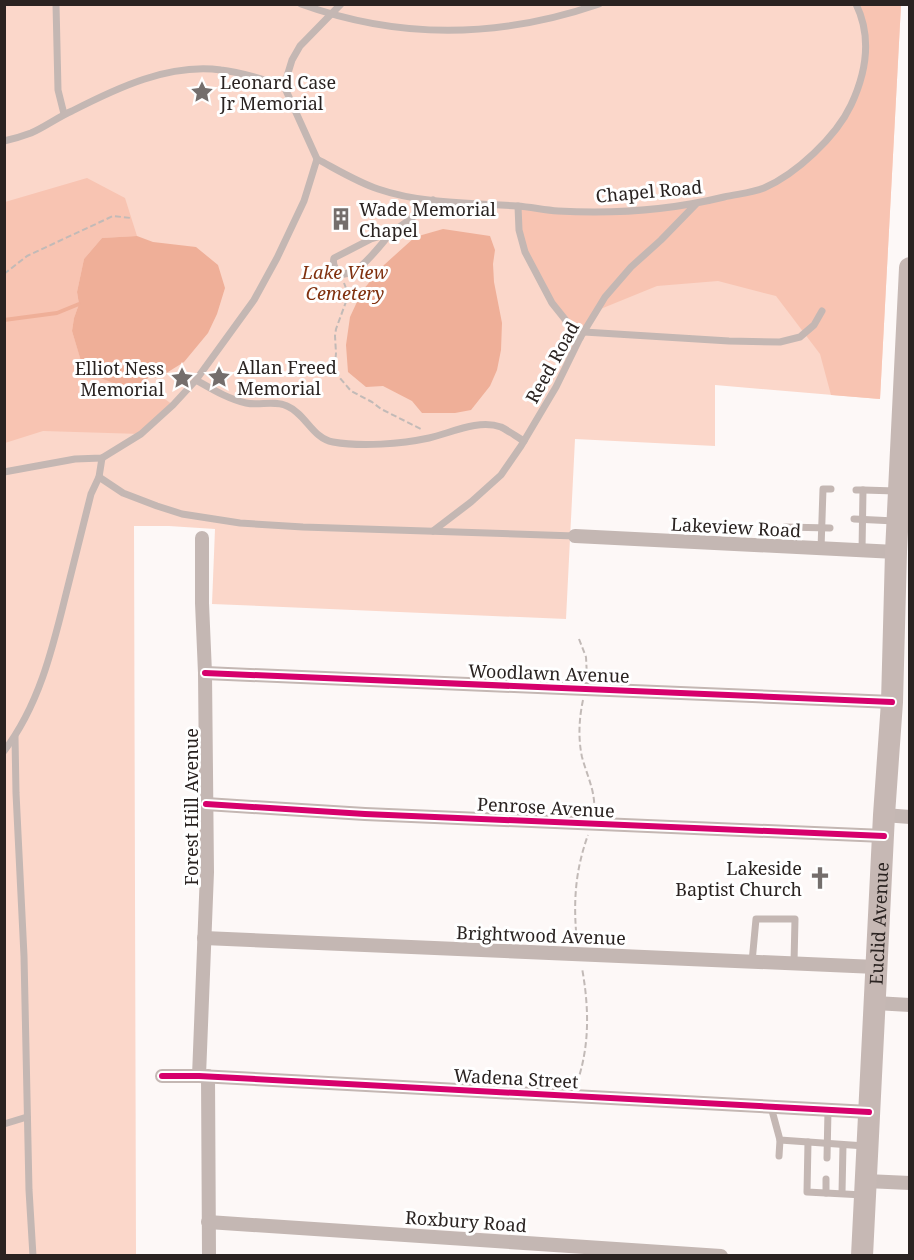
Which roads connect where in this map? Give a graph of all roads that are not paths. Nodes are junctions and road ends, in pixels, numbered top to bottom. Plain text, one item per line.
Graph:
1 (56, 4) edge
2 (301, 4) edge
3 (341, 4) edge
4 (599, 4) edge
5 (856, 4) edge
6 (331, 15) junction
7 (284, 86) junction
8 (64, 114) junction
9 (4, 141) edge
10 (317, 159) junction
11 (433, 200) junction
12 (696, 204) junction
13 (518, 206) junction
14 (391, 233) junction
15 (909, 268) edge
16 (822, 311) dead end
17 (582, 335) junction
18 (196, 380) junction
19 (524, 441) junction
20 (102, 458) junction
21 (4, 472) edge
22 (99, 477) junction
23 (831, 489) dead end
24 (899, 491) junction
25 (858, 519) junction
26 (897, 521) junction
27 (785, 527) dead end
28 (826, 528) junction
29 (433, 531) junction
30 (575, 536) joint
31 (202, 537) dead end
32 (821, 549) junction
33 (862, 551) junction
34 (896, 552) junction
35 (205, 673) junction
36 (892, 702) junction
37 (15, 737) junction
38 (4, 751) edge
39 (206, 804) junction
40 (909, 817) edge
41 (884, 826) junction
42 (204, 938) junction
43 (752, 962) junction
44 (794, 963) junction
45 (876, 967) junction
46 (874, 1003) junction
47 (909, 1005) edge
48 (162, 1076) dead end
49 (204, 1076) junction
50 (771, 1107) junction
51 (828, 1110) junction
52 (869, 1112) junction
53 (27, 1117) junction
54 (4, 1124) edge
55 (780, 1140) junction
56 (808, 1142) junction
57 (827, 1144) junction
58 (843, 1145) junction
59 (867, 1146) junction
60 (779, 1156) dead end
61 (827, 1158) dead end
62 (826, 1179) dead end
63 (909, 1183) edge
64 (865, 1188) junction
65 (826, 1193) junction
66 (842, 1193) junction
67 (208, 1222) junction
68 (33, 1256) edge
69 (208, 1256) edge
70 (721, 1256) edge
71 (862, 1256) edge

1 - 8 lane
2 - 6 lane
3 - 6 lane
4 - 6 lane
5 - 12 lane, Chapel Road
6 - 7 lane
7 - 8 lane
7 - 10 lane
8 - 9 lane
10 - 11 lane, Chapel Road
10 - 18 lane
11 - 13 lane, Chapel Road
11 - 14 lane
12 - 13 lane, Chapel Road
12 - 17 lane, Reed Road
13 - 17 lane
14 - 14 lane
15 - 24 main road, Euclid Avenue
16 - 17 lane
17 - 19 lane, Reed Road
18 - 19 lane
18 - 20 lane
19 - 29 lane, Reed Road
20 - 21 lane
20 - 22 lane
22 - 29 lane
22 - 37 lane
23 - 28 lane
24 - 25 lane
24 - 26 main road, Euclid Avenue
25 - 26 lane
25 - 33 lane
26 - 34 main road, Euclid Avenue
27 - 28 lane
28 - 32 lane
29 - 30 lane
30 - 32 street, Lakeview Road
31 - 35 street, Forest Hill Avenue
32 - 33 street, Lakeview Road
33 - 34 street, Lakeview Road
34 - 36 main road, Euclid Avenue
35 - 36 street, Woodlawn Avenue
35 - 39 street, Forest Hill Avenue
36 - 41 main road, Euclid Avenue
37 - 38 lane
37 - 53 lane
39 - 41 street, Penrose Avenue
39 - 42 street, Forest Hill Avenue
40 - 41 street, Penrose Avenue
41 - 45 main road, Euclid Avenue
42 - 43 street, Brightwood Avenue
42 - 49 street, Forest Hill Avenue
43 - 44 street, Brightwood Avenue
43 - 44 lane
44 - 45 street, Brightwood Avenue
45 - 46 main road, Euclid Avenue
46 - 47 street
46 - 52 main road, Euclid Avenue
48 - 49 street, Wadena Street
49 - 50 street, Wadena Street
49 - 67 street, Forest Hill Avenue
50 - 51 street, Wadena Street
50 - 55 lane
51 - 52 street, Wadena Street
51 - 57 lane
52 - 59 main road, Euclid Avenue
53 - 54 lane
53 - 68 lane
55 - 56 lane
55 - 60 lane
56 - 57 lane
56 - 65 lane
57 - 58 lane
57 - 61 lane
58 - 59 lane
58 - 66 lane
59 - 64 main road, Euclid Avenue
62 - 65 lane
63 - 64 street
64 - 66 lane
64 - 71 main road, Euclid Avenue
65 - 66 lane
67 - 69 street, Forest Hill Avenue
67 - 70 street, Roxbury Road

